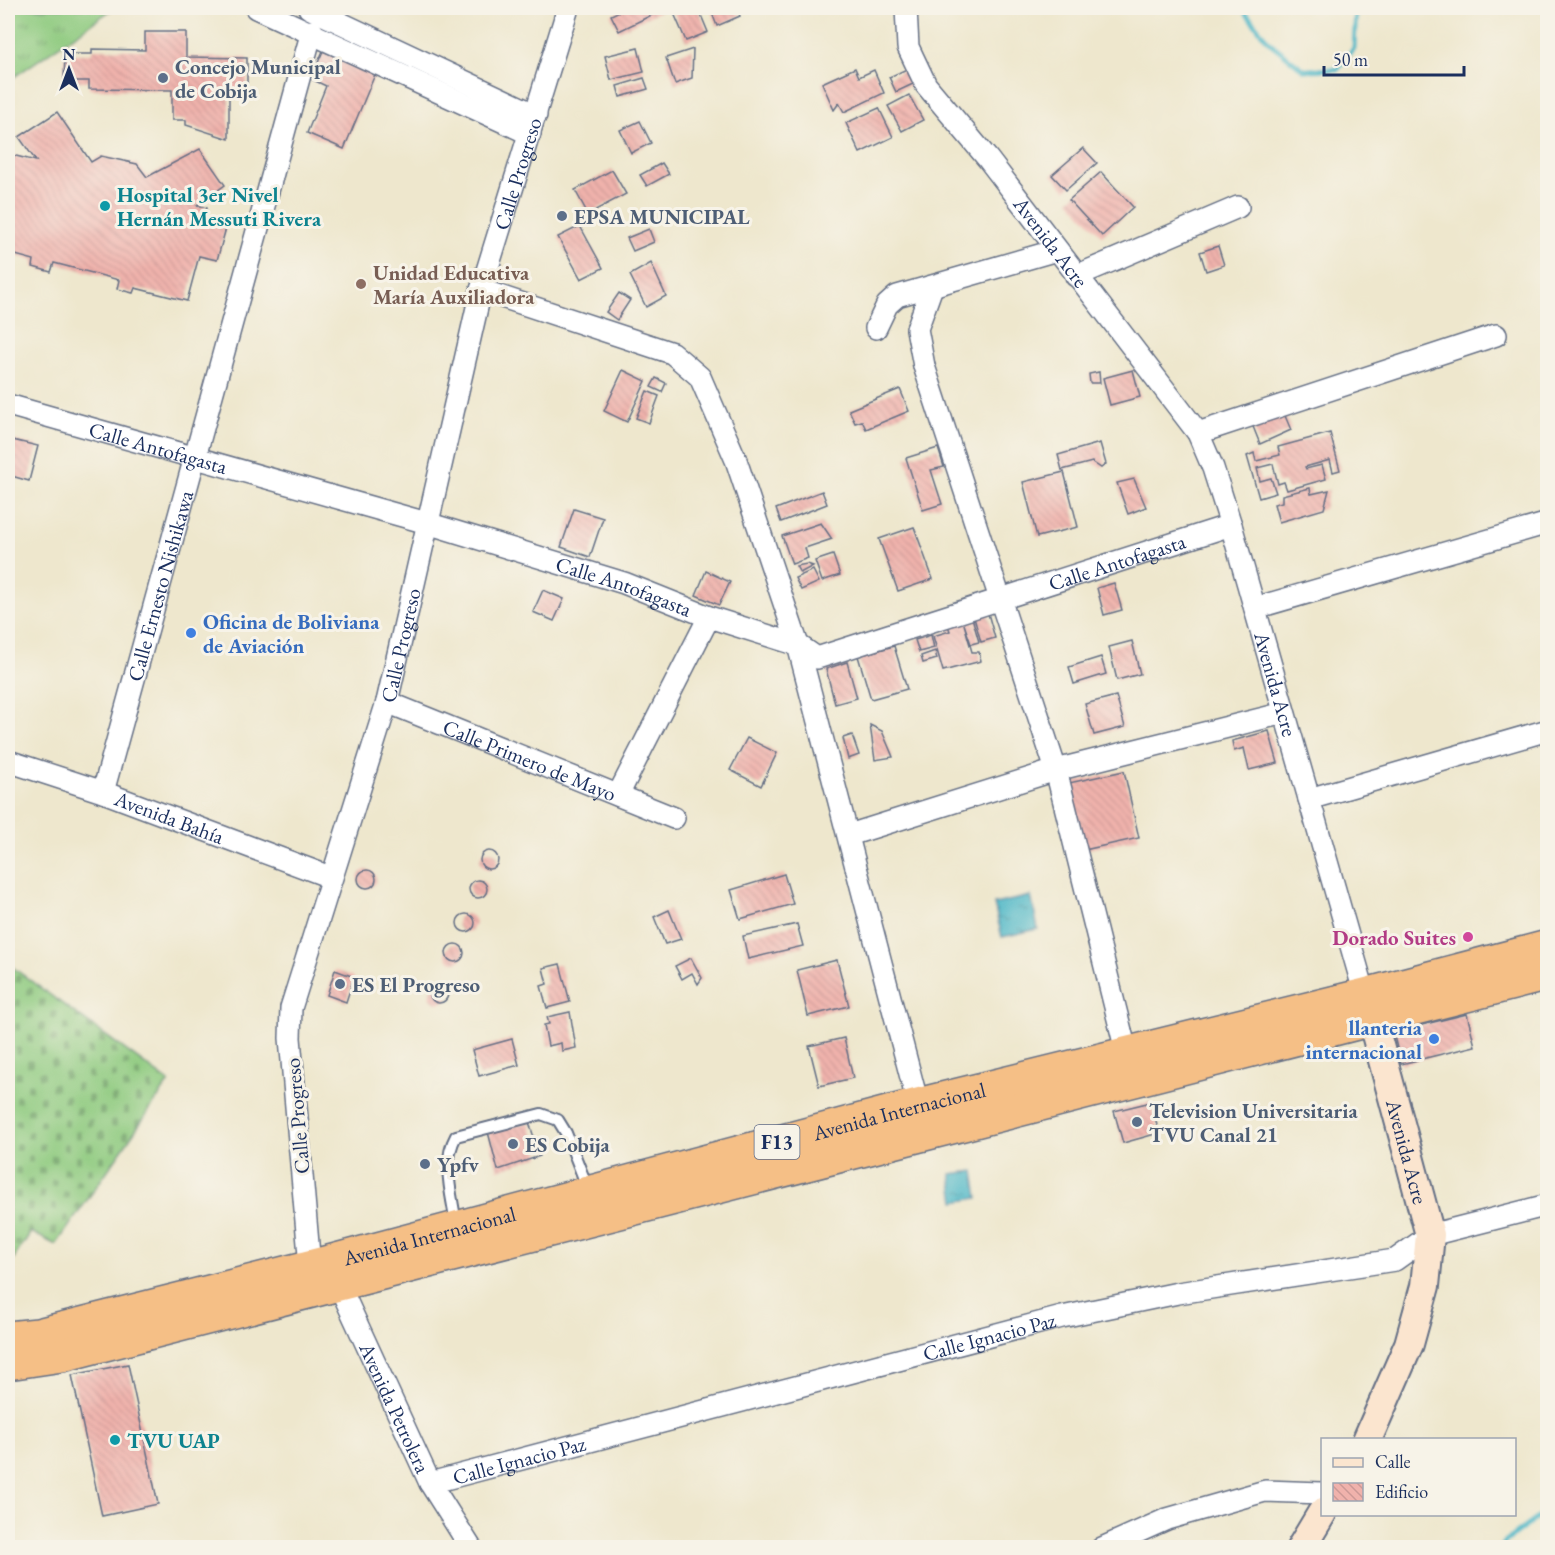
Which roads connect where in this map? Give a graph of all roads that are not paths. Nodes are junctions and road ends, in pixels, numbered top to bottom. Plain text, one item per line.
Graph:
1 (256, 8) edge
2 (309, 8) edge
3 (568, 8) edge
4 (906, 8) edge
5 (312, 31) junction
6 (533, 124) junction
7 (1238, 207) dead end
8 (1057, 250) junction
9 (1077, 276) junction
10 (932, 287) junction
11 (481, 291) junction
12 (876, 328) dead end
13 (1496, 335) dead end
14 (8, 405) edge
15 (1197, 433) junction
16 (197, 458) junction
17 (427, 524) junction
18 (1545, 524) dead end
19 (1231, 525) junction
20 (1000, 597) junction
21 (1255, 608) junction
22 (709, 617) junction
23 (798, 645) junction
24 (387, 702) junction
25 (1284, 713) junction
26 (1548, 730) edge
27 (8, 761) edge
28 (1056, 770) junction
29 (103, 792) junction
30 (618, 795) junction
31 (1309, 799) junction
32 (674, 818) dead end
33 (849, 835) junction
34 (330, 877) junction
35 (1548, 947) edge
36 (1548, 974) edge
37 (1368, 1008) junction
38 (1127, 1055) junction
39 (922, 1119) junction
40 (589, 1192) junction
41 (1548, 1205) edge
42 (457, 1228) junction
43 (1430, 1235) junction
44 (322, 1276) junction
45 (8, 1338) edge
46 (8, 1363) edge
47 (1368, 1438) edge
48 (430, 1483) junction
49 (1321, 1493) edge
50 (1321, 1516) edge
51 (471, 1548) edge
52 (1102, 1548) edge
53 (1301, 1548) edge

1 - 5 street
2 - 6 street
3 - 6 street, Calle Progreso
4 - 8 street, Avenida Acre
5 - 6 street
5 - 16 street, Calle Ernesto Nishikawa
6 - 11 street, Calle Progreso
7 - 9 street
8 - 9 street, Avenida Acre
8 - 10 street
9 - 15 street, Avenida Acre
10 - 12 street
10 - 20 street
11 - 17 street, Calle Progreso
11 - 23 street
13 - 15 street
14 - 16 street, Calle Antofagasta
15 - 19 street, Avenida Acre
16 - 17 street, Calle Antofagasta
16 - 29 street, Calle Ernesto Nishikawa
17 - 22 street, Calle Antofagasta
17 - 24 street, Calle Progreso
18 - 21 street
19 - 20 street, Calle Antofagasta
19 - 21 street, Avenida Acre
20 - 23 street, Calle Antofagasta
20 - 28 street
21 - 25 street, Avenida Acre
22 - 23 street, Calle Antofagasta
22 - 30 street
23 - 33 street
24 - 30 street, Calle Primero de Mayo
24 - 34 street, Calle Progreso
25 - 28 street
25 - 31 street, Avenida Acre
26 - 31 street
27 - 29 street, Avenida Bahía
28 - 33 street
28 - 38 street
29 - 34 street, Avenida Bahía
30 - 32 street, Calle Primero de Mayo
31 - 37 street, Avenida Acre
33 - 39 street
34 - 44 street, Calle Progreso
35 - 37 highway, Avenida Internacional / F13
36 - 37 highway, Avenida Internacional / F13
37 - 38 highway, Avenida Internacional / F13
37 - 39 highway, Avenida Internacional / F13
37 - 43 main road, Avenida Acre
38 - 39 highway, Avenida Internacional / F13
39 - 40 highway, Avenida Internacional / F13
39 - 44 highway, Avenida Internacional / F13
40 - 42 highway, Avenida Internacional / F13
40 - 42 lane
41 - 43 street, Calle Ignacio Paz
42 - 44 highway, Avenida Internacional / F13
43 - 47 main road, Avenida Acre
43 - 48 street, Calle Ignacio Paz
44 - 45 highway, Avenida Internacional / F13
44 - 46 highway, Avenida Internacional / F13
44 - 48 street, Avenida Petrolera
48 - 51 street, Avenida Petrolera
49 - 52 street
50 - 53 main road

